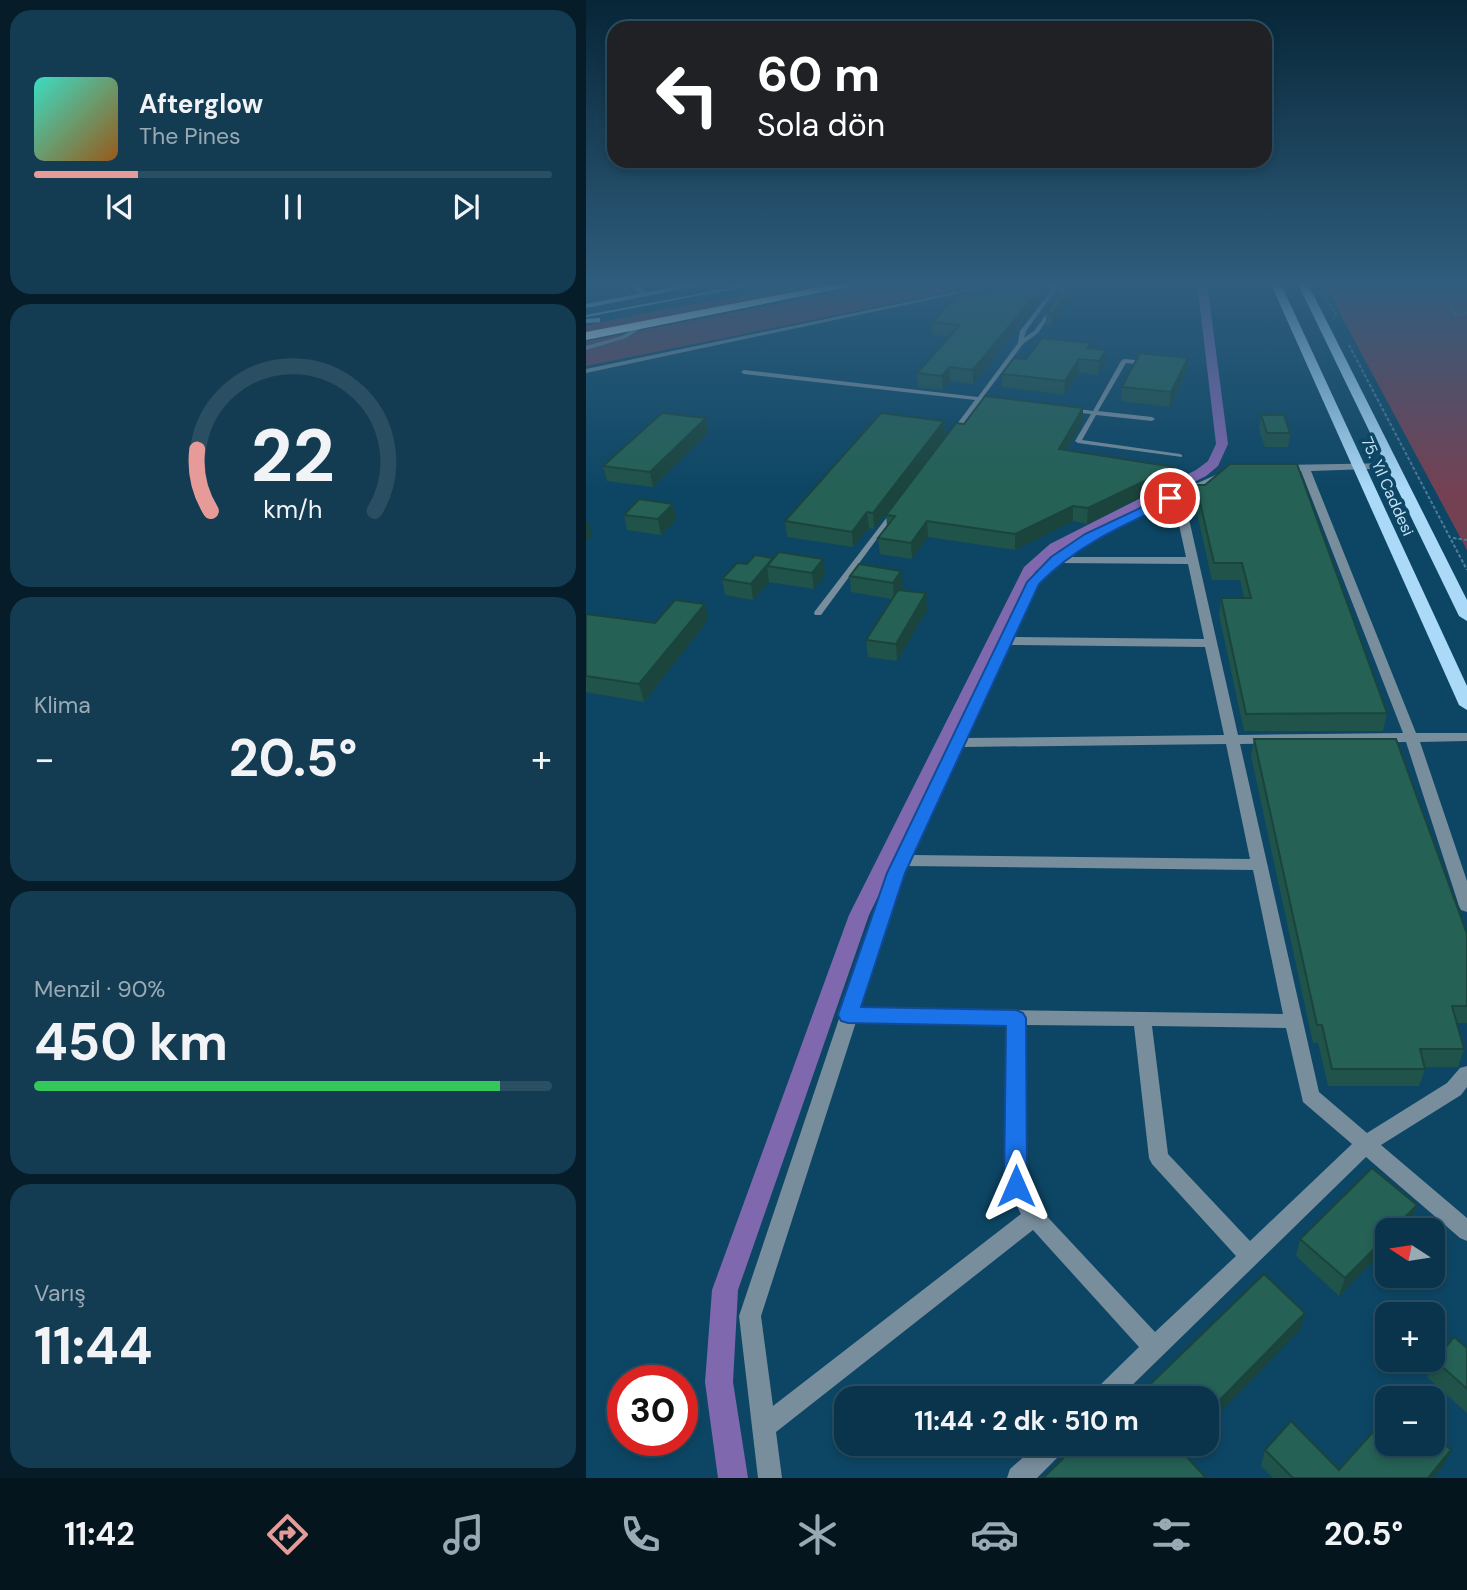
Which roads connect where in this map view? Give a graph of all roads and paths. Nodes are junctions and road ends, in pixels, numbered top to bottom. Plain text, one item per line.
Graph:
1 (682, 351) edge
2 (1014, 351) edge
3 (1307, 351) edge
4 (1337, 351) edge
5 (1352, 351) edge
6 (1148, 363) edge
7 (586, 371) edge
8 (744, 372) dead end
9 (979, 399) junction
10 (991, 400) edge
11 (1068, 409) edge
12 (1094, 412) junction
13 (1151, 419) dead end
14 (948, 440) edge
15 (1180, 456) dead end
16 (1395, 466) junction
17 (1361, 467) junction
18 (1267, 468) edge
19 (1305, 468) junction
20 (1244, 470) edge
21 (1178, 494) junction
22 (901, 502) edge
23 (1451, 538) junction
24 (1467, 540) edge
25 (1055, 560) junction
26 (1193, 561) junction
27 (1467, 570) edge
28 (818, 612) dead end
29 (1467, 616) edge
30 (1007, 641) junction
31 (1211, 643) junction
32 (1467, 705) edge
33 (1411, 737) junction
34 (1467, 737) edge
35 (1232, 739) junction
36 (958, 743) junction
37 (902, 860) junction
38 (1259, 865) junction
39 (1467, 906) edge
40 (848, 1015) junction
41 (1016, 1018) junction
42 (1142, 1019) junction
43 (1293, 1021) junction
44 (1467, 1074) edge
45 (1367, 1143) junction
46 (1034, 1217) junction
47 (1467, 1231) edge
48 (1250, 1256) junction
49 (1156, 1349) junction
50 (1116, 1386) edge
51 (764, 1427) junction
52 (1042, 1456) edge
53 (770, 1478) edge
54 (1019, 1478) edge

1 - 7 lane
2 - 9 lane
3 - 17 main road, 75. Yıl Caddesi
4 - 16 main road, 75. Yıl Caddesi
5 - 23 path
6 - 12 lane
8 - 9 lane
9 - 10 lane
9 - 14 lane
11 - 12 lane
12 - 13 lane
12 - 15 lane
16 - 17 street
16 - 29 main road, 75. Yıl Caddesi
17 - 19 street
17 - 32 main road, 75. Yıl Caddesi
18 - 19 street
19 - 33 street
20 - 21 street
21 - 25 street
21 - 26 street
22 - 28 lane
23 - 24 path
23 - 27 path
25 - 26 street
25 - 30 street
26 - 31 street
30 - 31 street
30 - 36 street
31 - 35 street
33 - 34 street
33 - 35 street
33 - 39 street
35 - 36 street
35 - 38 street
36 - 37 street
37 - 38 street
37 - 40 street
38 - 43 street
40 - 41 street
40 - 51 street
41 - 42 street
41 - 46 street
42 - 43 street
42 - 48 street
43 - 45 street
44 - 45 street
45 - 47 street
45 - 48 street
46 - 49 street
46 - 51 street
48 - 49 street
49 - 50 street
51 - 53 street
52 - 54 street

